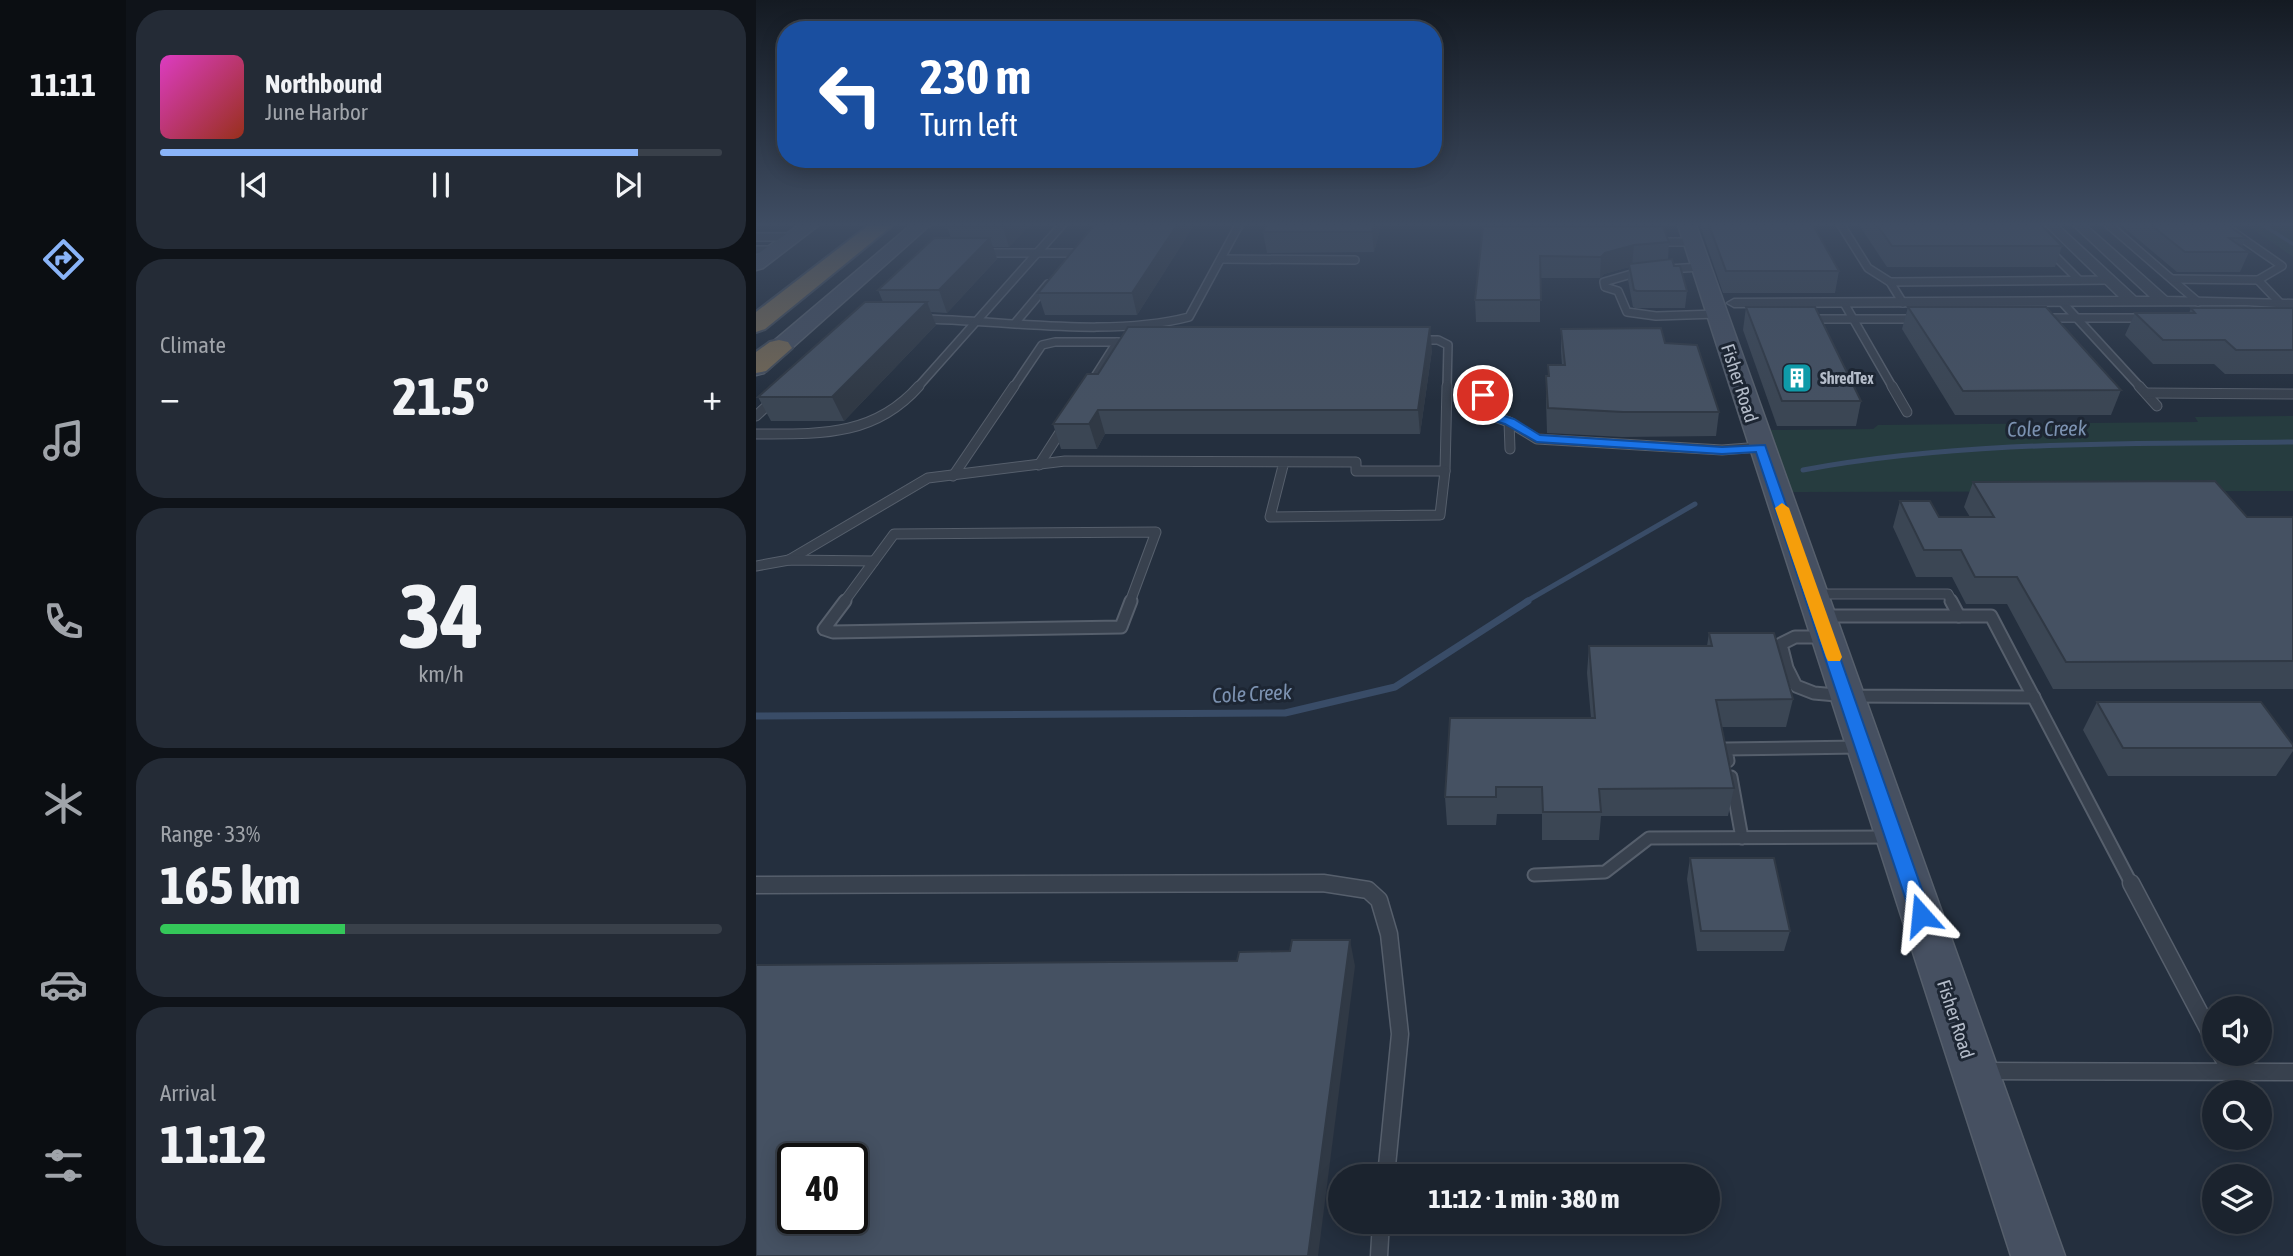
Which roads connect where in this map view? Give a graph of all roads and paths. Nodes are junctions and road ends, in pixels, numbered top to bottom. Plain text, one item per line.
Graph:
1 (807, 284) edge
2 (853, 284) edge
3 (1011, 284) edge
4 (1048, 284) edge
5 (1207, 284) edge
6 (1605, 284) edge
7 (1712, 284) edge
8 (1891, 284) edge
9 (2114, 284) edge
10 (2144, 284) edge
11 (2177, 284) edge
12 (2261, 284) edge
13 (2062, 302) junction
14 (2133, 302) junction
15 (2164, 302) junction
16 (2198, 302) junction
17 (1844, 303) junction
18 (1903, 303) junction
19 (2282, 308) edge
20 (1725, 309) junction
21 (913, 318) edge
22 (2035, 318) edge
23 (2077, 318) junction
24 (2156, 318) edge
25 (979, 319) junction
26 (1802, 319) edge
27 (1854, 319) junction
28 (1924, 319) edge
29 (1016, 322) junction
30 (756, 324) edge
31 (1410, 340) edge
32 (1117, 342) junction
33 (1137, 343) edge
34 (779, 348) joint
35 (756, 366) edge
36 (785, 389) edge
37 (2146, 393) junction
38 (2293, 394) edge
39 (1083, 395) edge
40 (1483, 395) dead end
41 (2157, 406) dead end
42 (1907, 412) dead end
43 (1070, 415) edge
44 (756, 416) edge
45 (1510, 422) junction
46 (756, 434) edge
47 (1761, 447) junction
48 (1510, 449) dead end
49 (1284, 462) junction
50 (1039, 466) junction
51 (1445, 471) junction
52 (953, 476) junction
53 (789, 560) junction
54 (874, 561) junction
55 (756, 566) edge
56 (1820, 616) junction
57 (1959, 616) junction
58 (1847, 696) junction
59 (2034, 697) junction
60 (1865, 747) junction
61 (1895, 837) junction
62 (1742, 838) junction
63 (1534, 875) dead end
64 (756, 885) edge
65 (2202, 1017) edge
66 (2228, 1066) edge
67 (1973, 1071) junction
68 (2231, 1072) junction
69 (2293, 1072) edge
70 (1387, 1164) edge
71 (1380, 1234) edge
72 (1379, 1256) edge
73 (2038, 1256) edge

1 - 30 highway
2 - 34 street
3 - 25 lane
4 - 29 lane
5 - 29 lane
6 - 20 lane
7 - 20 street, Fisher Road
8 - 18 lane
9 - 14 street
10 - 15 street
11 - 16 lane
12 - 19 lane
13 - 14 street
13 - 18 street
13 - 23 lane
14 - 15 street
15 - 16 street
16 - 19 street
17 - 18 street
17 - 20 street
17 - 27 lane
20 - 47 street, Fisher Road
21 - 25 lane
22 - 23 lane
23 - 24 lane
23 - 37 lane
25 - 29 lane
25 - 46 lane
26 - 27 lane
27 - 28 lane
27 - 42 lane
31 - 51 lane
32 - 33 lane
32 - 39 lane
32 - 52 lane
34 - 35 highway
36 - 44 lane
37 - 38 lane
37 - 41 lane
40 - 45 lane
43 - 50 lane
45 - 47 lane
45 - 48 lane
47 - 56 street, Fisher Road
49 - 50 lane
49 - 51 lane
49 - 51 lane
50 - 52 lane
52 - 53 lane
53 - 54 lane
53 - 55 lane
54 - 54 lane
56 - 57 lane
56 - 57 lane
56 - 58 street, Fisher Road
56 - 58 lane
57 - 59 lane
58 - 59 lane
58 - 60 street, Fisher Road
59 - 65 lane
60 - 61 street, Fisher Road
60 - 62 lane
61 - 62 lane
61 - 67 street, Fisher Road
62 - 63 lane
64 - 70 lane
66 - 68 lane
67 - 68 lane
67 - 73 street, Fisher Road
68 - 69 lane
71 - 72 lane

